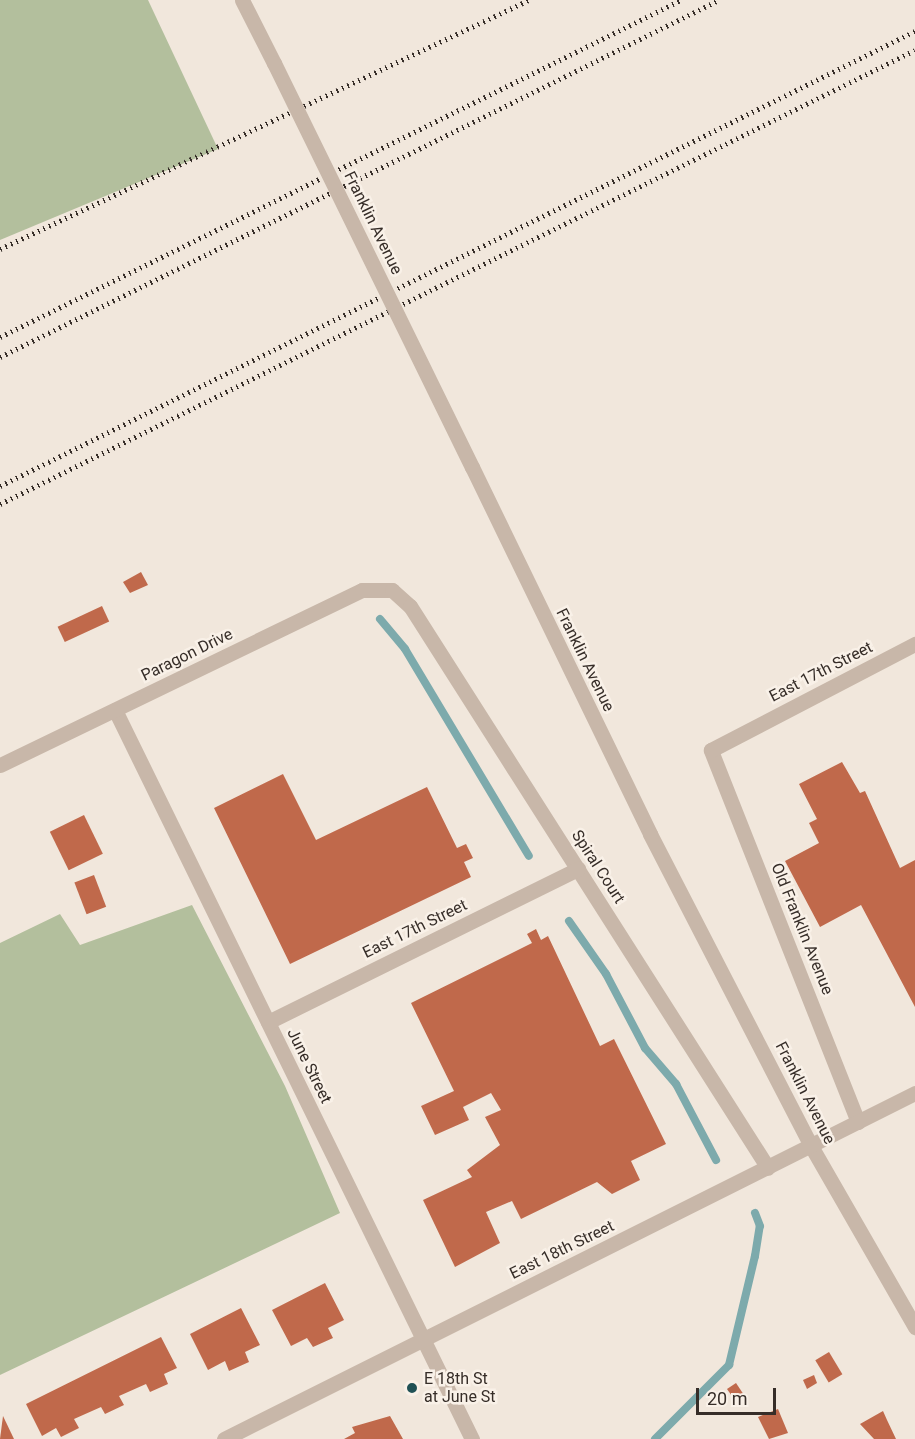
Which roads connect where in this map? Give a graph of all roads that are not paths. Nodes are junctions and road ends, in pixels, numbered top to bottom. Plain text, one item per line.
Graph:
1 (242, 0) edge
2 (392, 590) joint
3 (915, 644) edge
4 (115, 710) junction
5 (711, 750) joint
6 (0, 765) edge
7 (578, 869) junction
8 (268, 1022) junction
9 (915, 1093) edge
10 (858, 1122) junction
11 (811, 1146) junction
12 (768, 1168) junction
13 (915, 1327) edge
14 (423, 1339) junction
15 (224, 1439) edge
16 (472, 1439) edge

1 - 11 street, Franklin Avenue, bridge
2 - 4 street, Paragon Drive
2 - 7 street, Spiral Court
3 - 5 street, East 17th Street
4 - 6 street, Paragon Drive
4 - 8 street, June Street
5 - 10 street, Old Franklin Avenue
7 - 8 street, East 17th Street
7 - 12 street, Spiral Court
8 - 14 street, June Street
9 - 10 street, East 18th Street
10 - 11 street, East 18th Street
11 - 12 street, East 18th Street
11 - 13 street, Franklin Avenue
12 - 14 street, East 18th Street
14 - 15 street, East 18th Street
14 - 16 street, June Street

